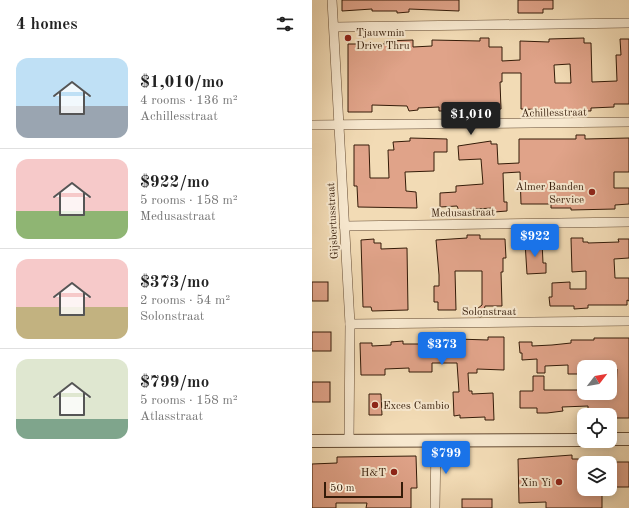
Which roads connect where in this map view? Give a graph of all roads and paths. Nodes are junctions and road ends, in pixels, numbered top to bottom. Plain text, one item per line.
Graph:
1 (332, 0) edge
2 (629, 23) edge
3 (334, 26) junction
4 (629, 122) edge
5 (312, 125) edge
6 (338, 126) junction
7 (629, 222) edge
8 (344, 226) junction
9 (629, 321) edge
10 (350, 324) junction
11 (617, 439) edge
12 (629, 439) edge
13 (577, 440) edge
14 (312, 441) edge
15 (349, 441) junction
16 (436, 442) junction
17 (435, 508) edge

1 - 3 street, Gijsbertusstraat
2 - 3 street
3 - 6 street, Gijsbertusstraat
4 - 6 street, Achillesstraat
5 - 6 street, Achillesstraat
6 - 8 street, Gijsbertusstraat
7 - 8 street, Medusastraat
8 - 10 street, Gijsbertusstraat
9 - 10 street, Solonstraat
10 - 15 street, Gijsbertusstraat
11 - 12 street
13 - 16 street
14 - 15 street
15 - 16 street
16 - 17 street

